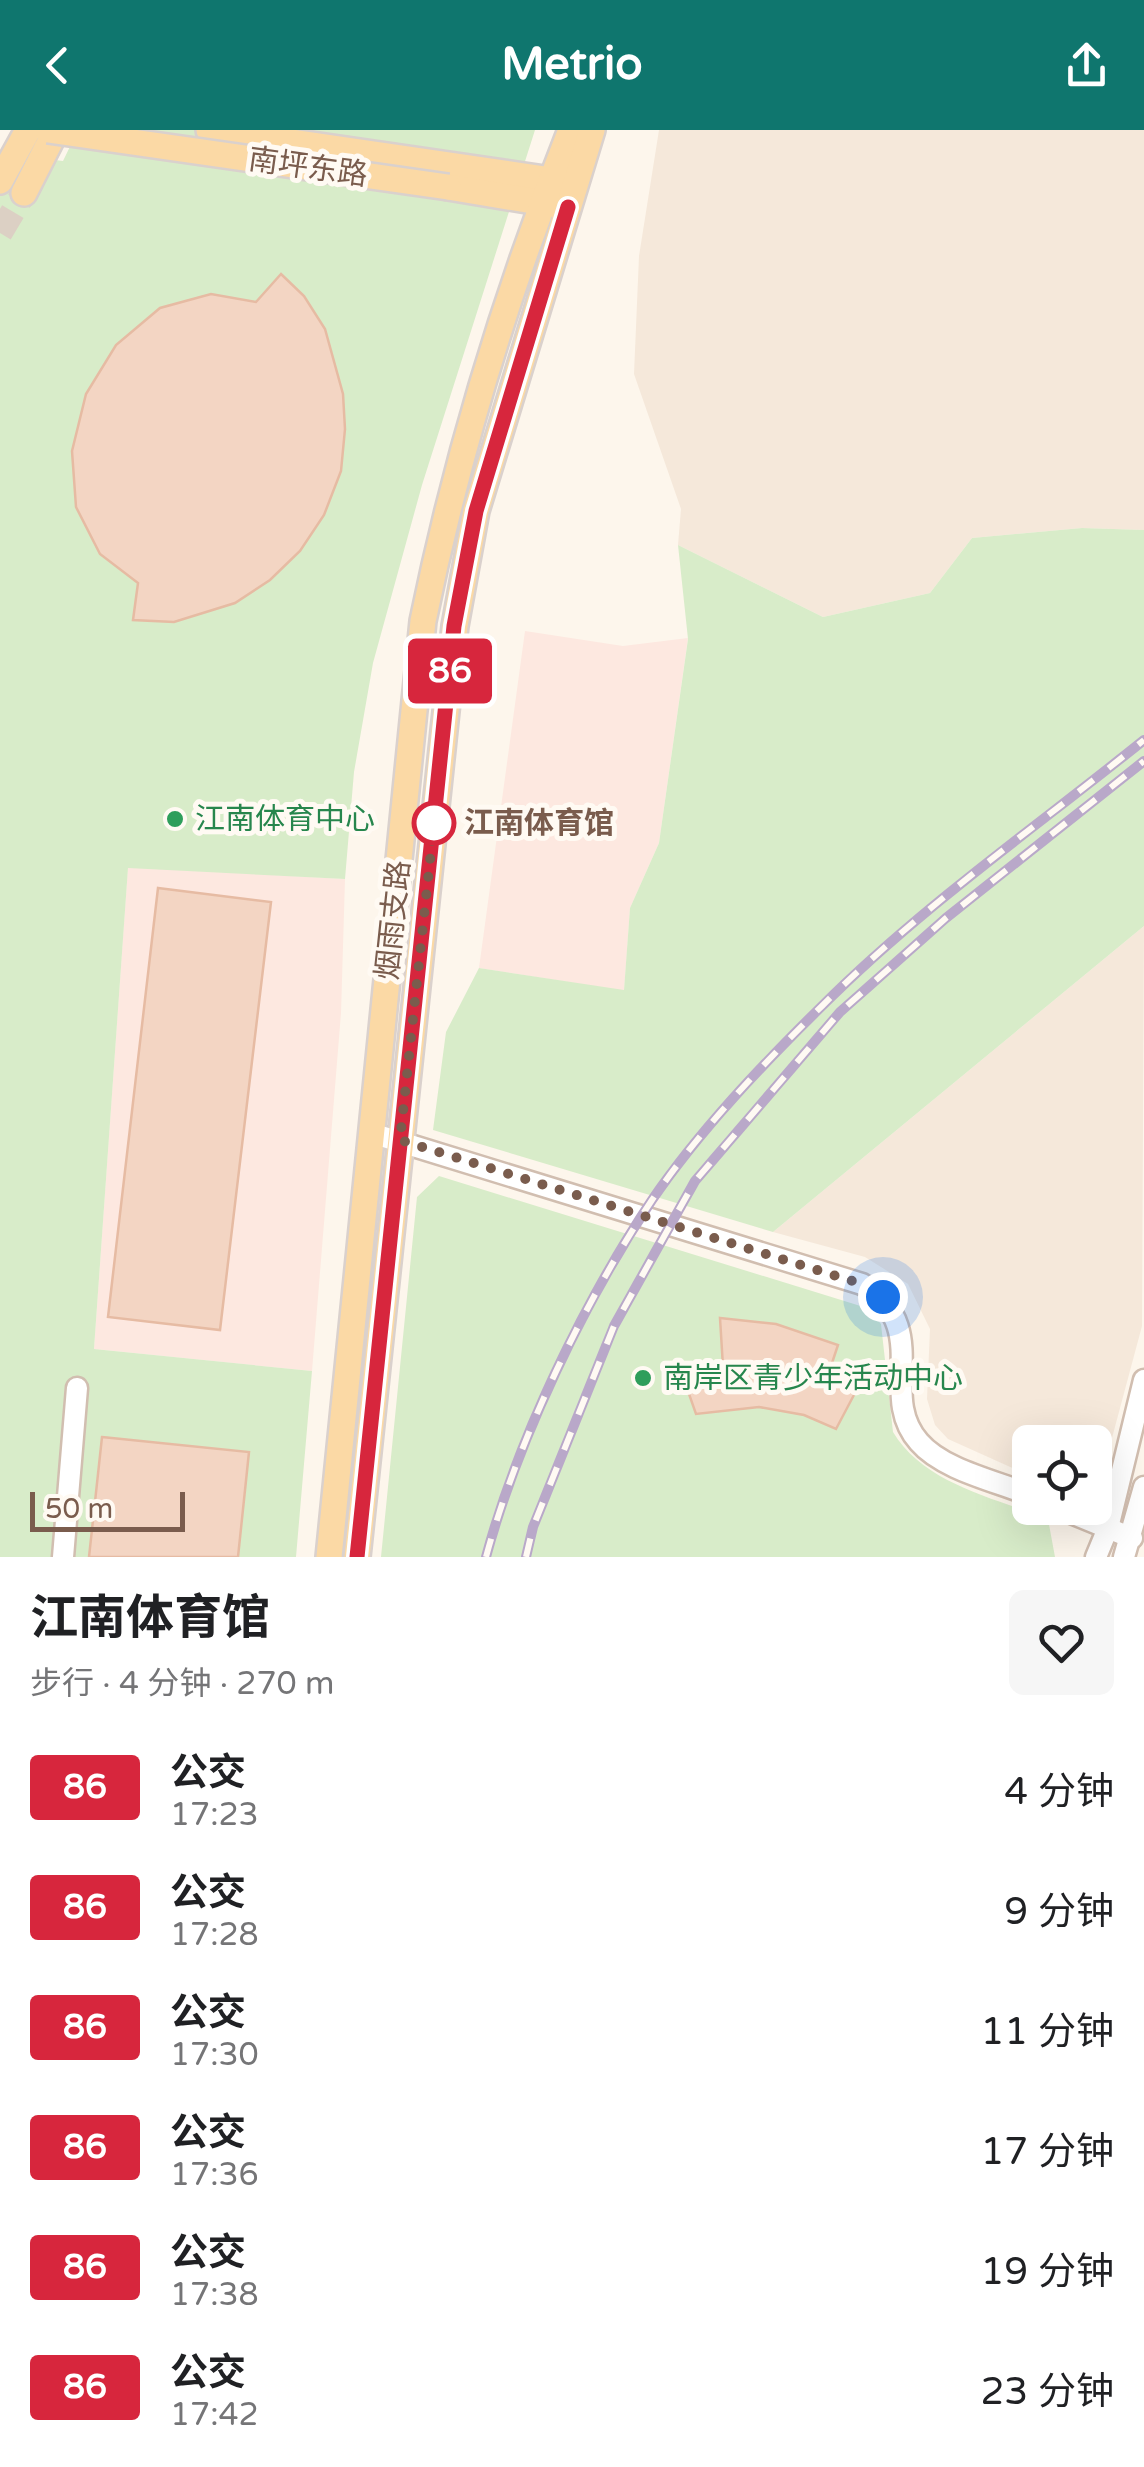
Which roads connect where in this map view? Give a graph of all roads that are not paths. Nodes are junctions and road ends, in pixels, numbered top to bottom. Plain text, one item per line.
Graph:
1 (28, 130) edge
2 (48, 130) edge
3 (56, 130) edge
4 (209, 130) edge
5 (570, 130) edge
6 (592, 130) edge
7 (451, 175) junction
8 (0, 181) tunnel mouth
9 (24, 193) tunnel mouth
10 (559, 193) junction
11 (371, 1133) junction
12 (400, 1140) junction
13 (1144, 1380) edge
14 (77, 1388) dead end
15 (1012, 1487) edge
16 (1144, 1487) edge
17 (1101, 1525) edge
18 (1108, 1528) junction
19 (1128, 1547) edge
20 (63, 1557) edge
21 (329, 1557) edge
22 (357, 1557) edge
23 (1096, 1557) edge

1 - 8 main road
2 - 7 main road, 南坪东路, bridge
3 - 9 main road
4 - 7 main road, 南坪东路
5 - 10 main road
6 - 10 main road
7 - 10 main road, 南坪东路
10 - 11 main road, 烟雨支路
10 - 12 main road, 烟雨支路
11 - 12 street
11 - 21 main road, 烟雨支路
12 - 15 street
12 - 22 main road, 烟雨支路
13 - 18 street
14 - 20 street
16 - 19 street
17 - 18 street
18 - 19 street
18 - 23 street

